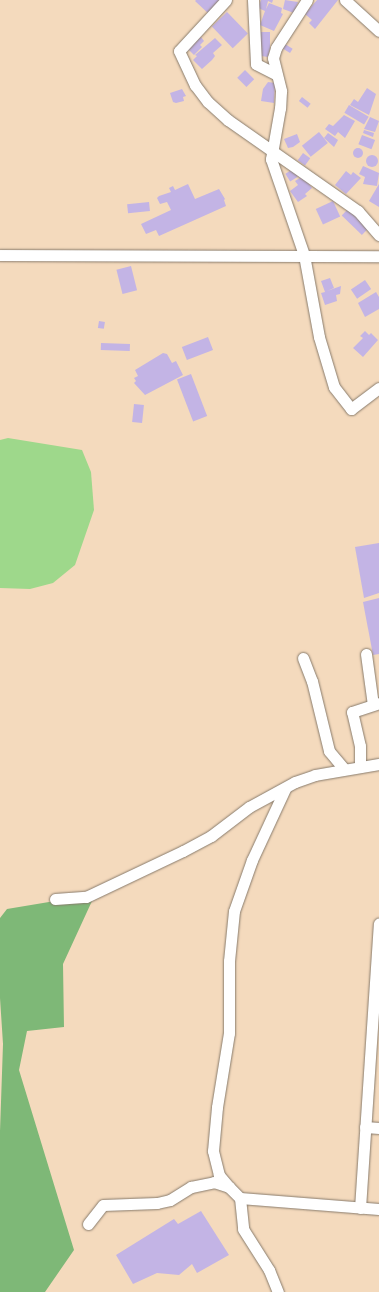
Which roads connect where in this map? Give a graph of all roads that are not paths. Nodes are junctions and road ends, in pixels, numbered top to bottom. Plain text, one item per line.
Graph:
1 (226, 0) edge
2 (253, 0) edge
3 (307, 0) edge
4 (345, 0) edge
5 (379, 31) edge
6 (276, 74) junction
7 (271, 150) junction
8 (379, 235) edge
9 (0, 255) edge
10 (304, 255) junction
11 (379, 256) edge
12 (379, 388) edge
13 (366, 654) dead end
14 (303, 658) dead end
15 (376, 704) edge
16 (379, 764) edge
17 (360, 767) junction
18 (344, 769) junction
19 (285, 789) junction
20 (55, 899) dead end
21 (379, 924) edge
22 (365, 1127) junction
23 (379, 1128) edge
24 (229, 1187) junction
25 (240, 1198) junction
26 (360, 1208) junction
27 (379, 1210) edge
28 (88, 1224) dead end
29 (278, 1292) edge

1 - 7 street
2 - 6 street
3 - 6 street
4 - 5 street
6 - 7 street
7 - 8 street
7 - 10 street
9 - 10 street
10 - 11 street
10 - 12 street
13 - 15 street
14 - 18 street
15 - 17 street
16 - 17 street
17 - 18 street
18 - 19 street
19 - 20 street
19 - 24 street
21 - 22 street
22 - 23 street
22 - 26 street
24 - 25 street
24 - 28 street
25 - 26 street
25 - 29 street
26 - 27 street

